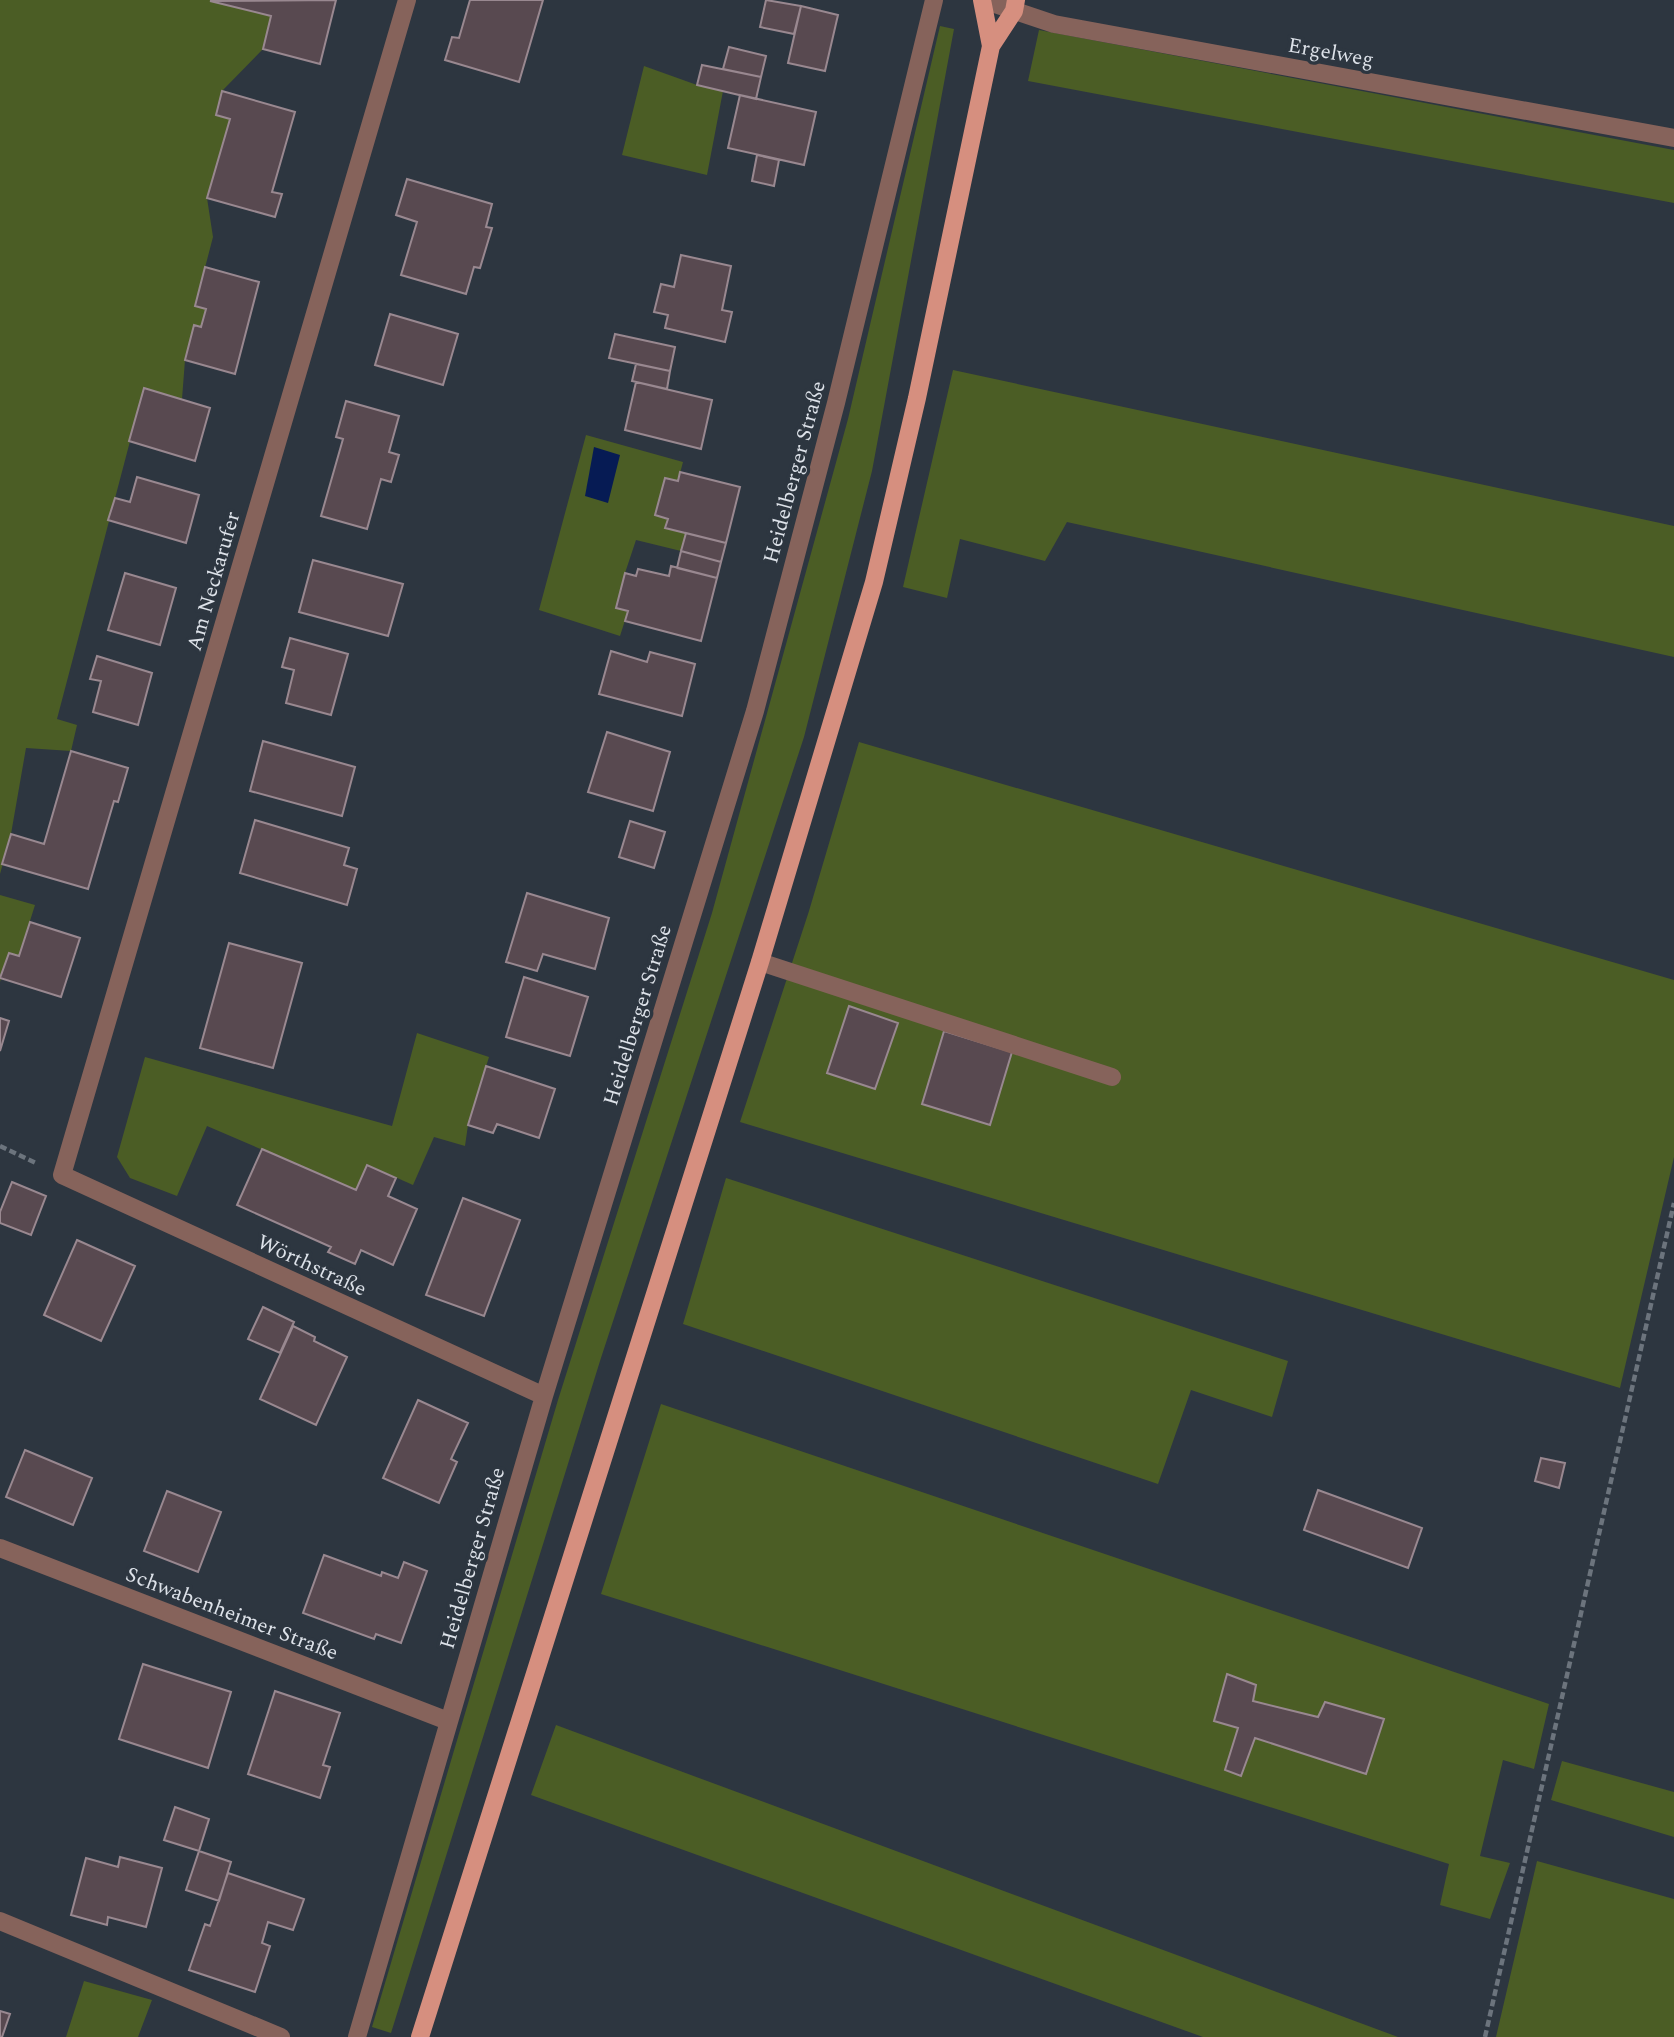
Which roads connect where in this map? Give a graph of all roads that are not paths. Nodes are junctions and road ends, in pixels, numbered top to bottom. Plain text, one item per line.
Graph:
1 (407, 0) edge
2 (934, 0) edge
3 (983, 0) edge
4 (1015, 5) edge
5 (991, 46) junction
6 (1674, 138) edge
7 (760, 962) junction
8 (1112, 1077) dead end
9 (62, 1175) joint
10 (544, 1396) junction
11 (0, 1548) edge
12 (448, 1721) junction
13 (0, 1921) edge
14 (281, 2037) edge
15 (357, 2037) edge
16 (421, 2037) edge

1 - 9 street, Am Neckarufer
2 - 10 street, Heidelberger Straße
3 - 4 street, Ergelweg
3 - 5 main road
4 - 5 main road
4 - 6 street, Ergelweg
5 - 7 main road
7 - 8 street
7 - 16 main road
9 - 10 street, Wörthstraße
10 - 12 street, Heidelberger Straße
11 - 12 street, Schwabenheimer Straße
12 - 15 street, Heidelberger Straße
13 - 14 street

